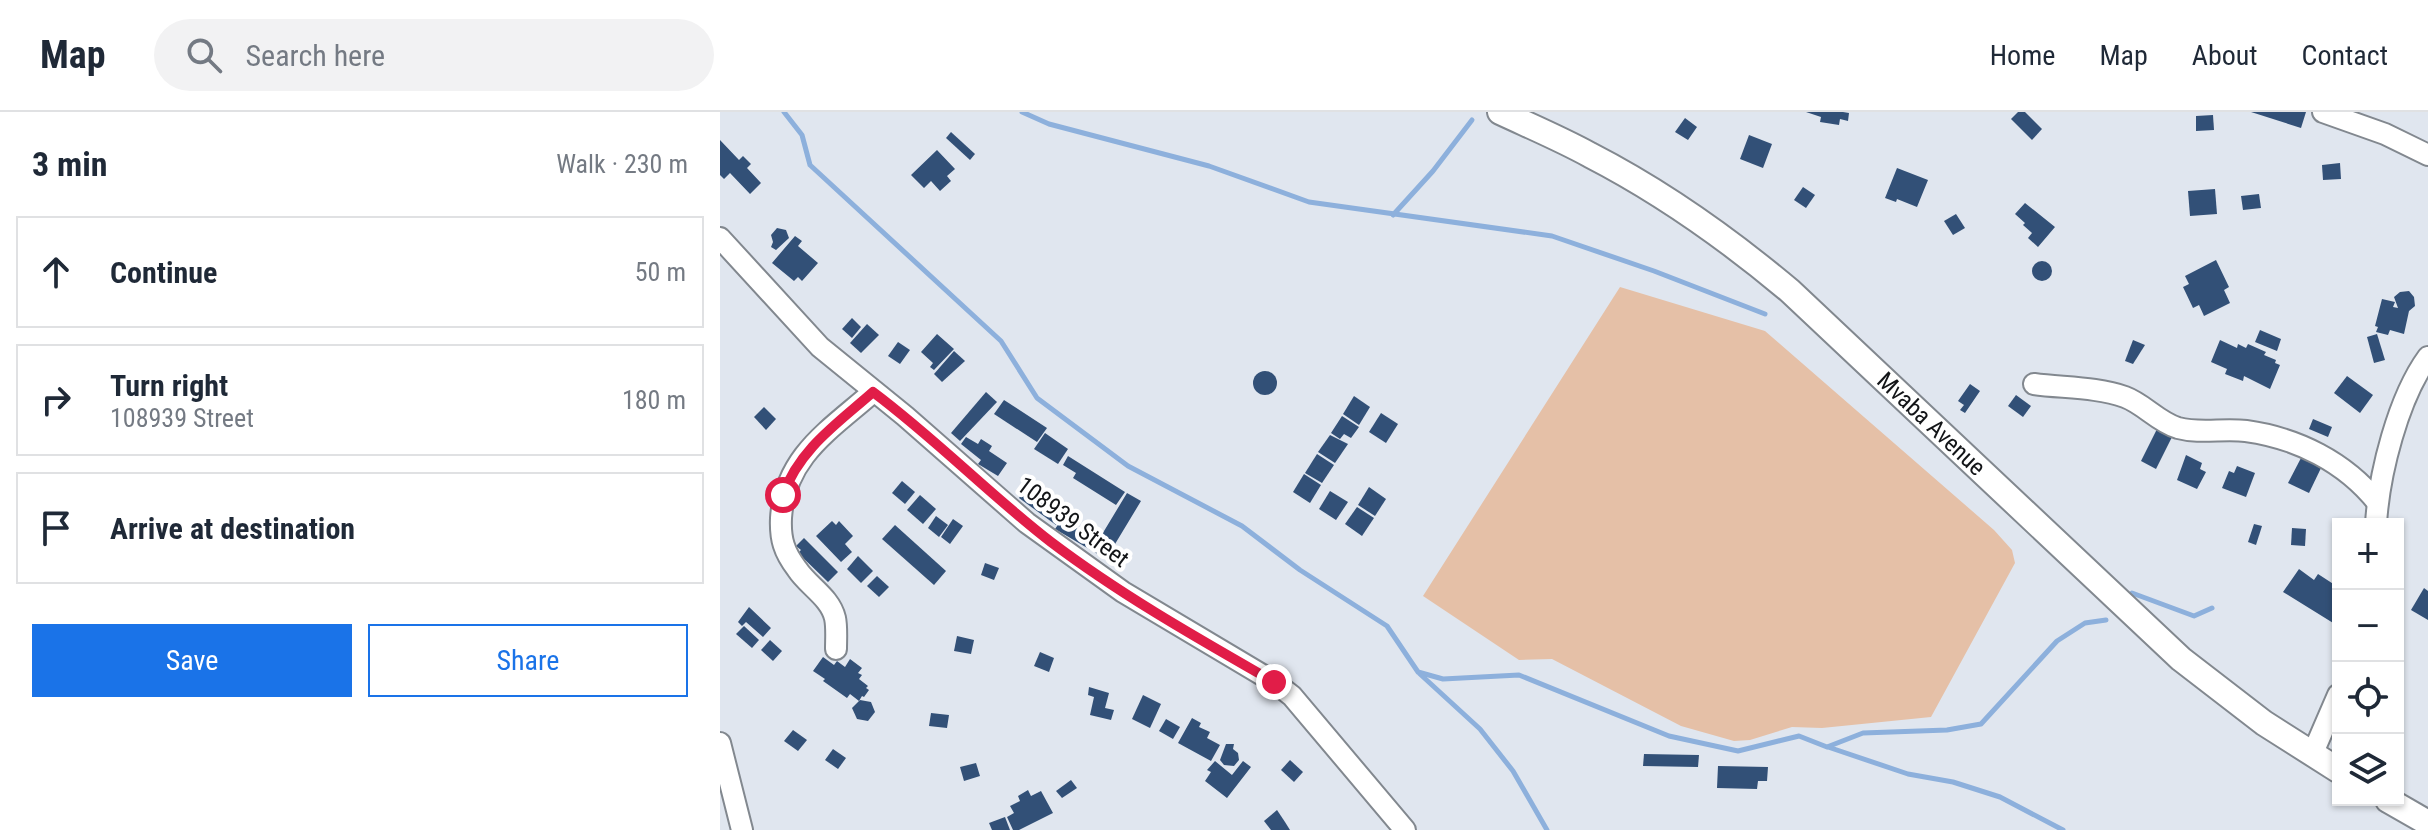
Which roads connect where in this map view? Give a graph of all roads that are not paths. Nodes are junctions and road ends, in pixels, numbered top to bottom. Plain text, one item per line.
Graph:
1 (1500, 112) edge
2 (2323, 112) edge
3 (2428, 155) edge
4 (720, 238) edge
5 (2428, 357) edge
6 (2034, 384) dead end
7 (873, 392) junction
8 (2377, 502) junction
9 (2376, 518) edge
10 (836, 649) dead end
11 (2332, 709) edge
12 (720, 743) edge
13 (2312, 755) junction
14 (2332, 767) edge
15 (2398, 806) edge
16 (2428, 823) edge
17 (742, 830) edge
18 (1405, 830) edge

1 - 13 street, Mvaba Avenue
2 - 3 street
4 - 7 street, 108939 Street
5 - 8 street
6 - 8 street
7 - 10 street
7 - 18 street, 108939 Street
8 - 9 street
11 - 13 street
12 - 17 street
13 - 14 street, Mvaba Avenue
15 - 16 street

